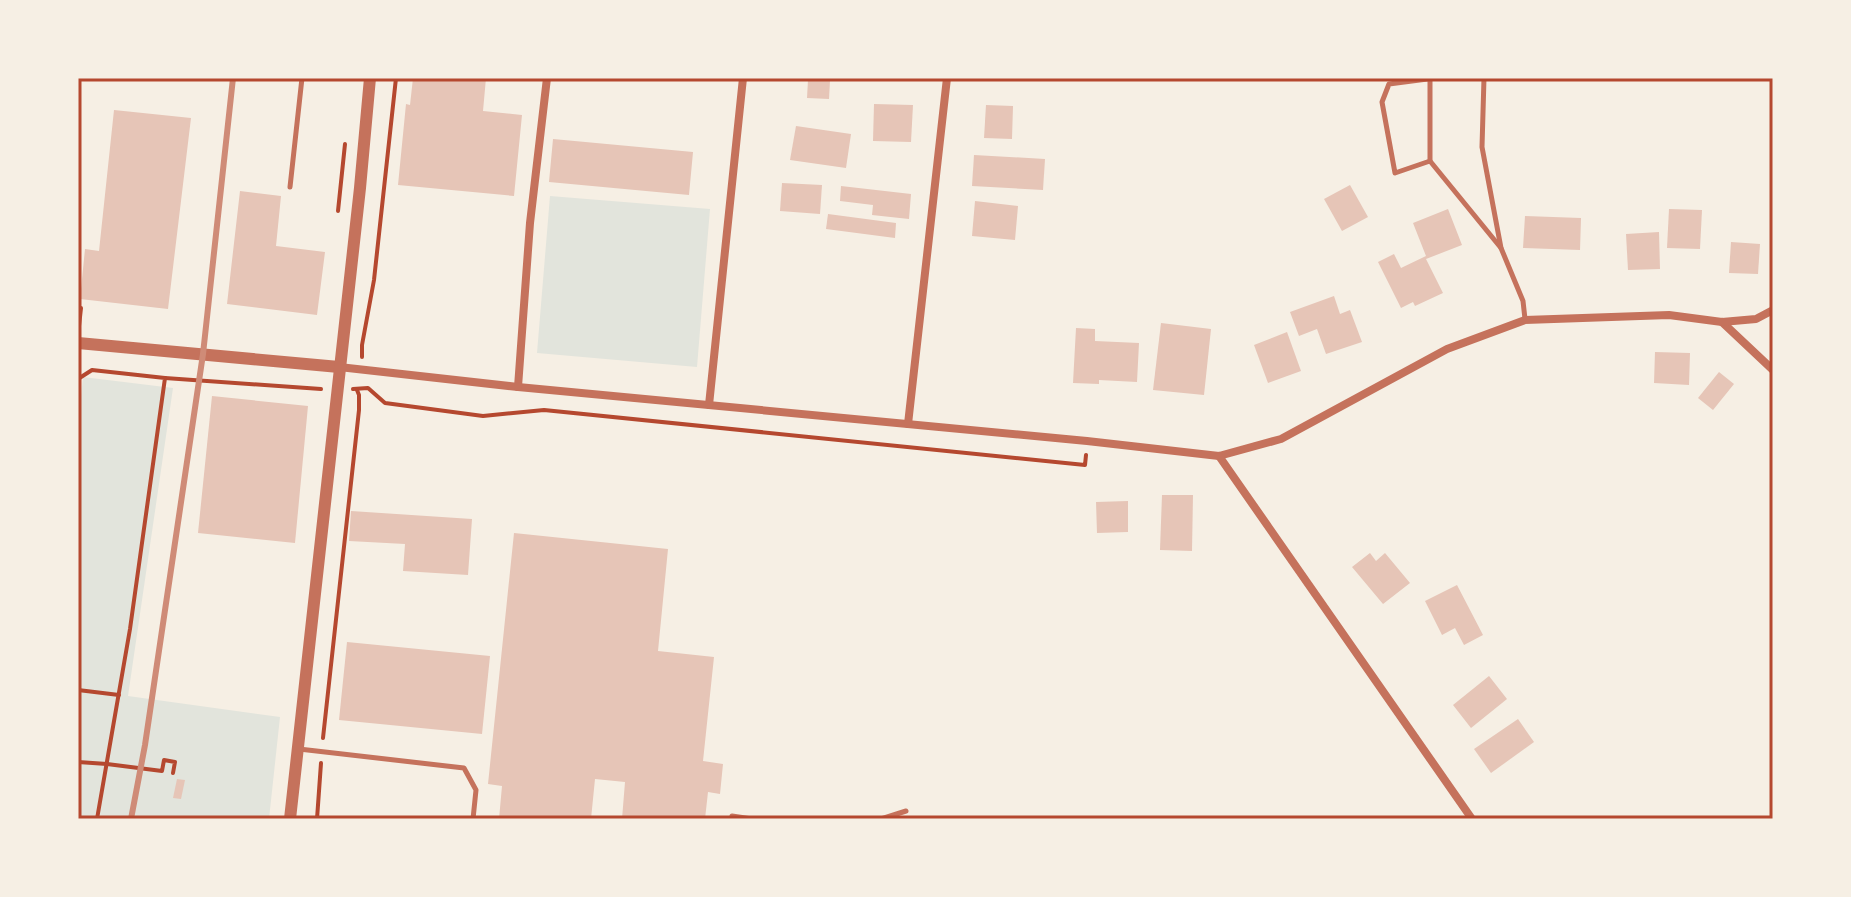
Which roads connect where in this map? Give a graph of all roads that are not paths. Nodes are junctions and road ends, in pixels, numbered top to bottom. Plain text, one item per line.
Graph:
1 (302, 78) edge
2 (370, 78) edge
3 (547, 78) edge
4 (743, 78) edge
5 (947, 78) edge
6 (1433, 78) edge
7 (1484, 78) edge
8 (1430, 161) junction
9 (290, 187) dead end
10 (1501, 248) junction
11 (1773, 310) edge
12 (1773, 318) edge
13 (1756, 319) junction
14 (1525, 320) junction
15 (1722, 322) junction
16 (78, 343) edge
17 (339, 367) junction
18 (1773, 370) edge
19 (518, 387) junction
20 (709, 405) junction
21 (908, 424) junction
22 (1219, 456) junction
23 (298, 749) junction
24 (906, 811) dead end
25 (290, 819) edge
26 (473, 819) edge
27 (732, 819) edge
28 (752, 819) edge
29 (881, 819) edge
30 (1472, 819) edge

1 - 9 lane
2 - 17 street
3 - 19 street
4 - 20 street
5 - 21 street
6 - 8 lane
6 - 8 lane
7 - 10 lane
8 - 10 lane
10 - 14 lane
11 - 13 street
12 - 13 street
13 - 15 street
14 - 15 street
14 - 22 street
15 - 18 street
16 - 17 street
17 - 19 street
17 - 23 street
19 - 20 street
20 - 21 street
21 - 22 street
22 - 30 street
23 - 25 street
23 - 26 lane
24 - 29 lane
27 - 28 lane

